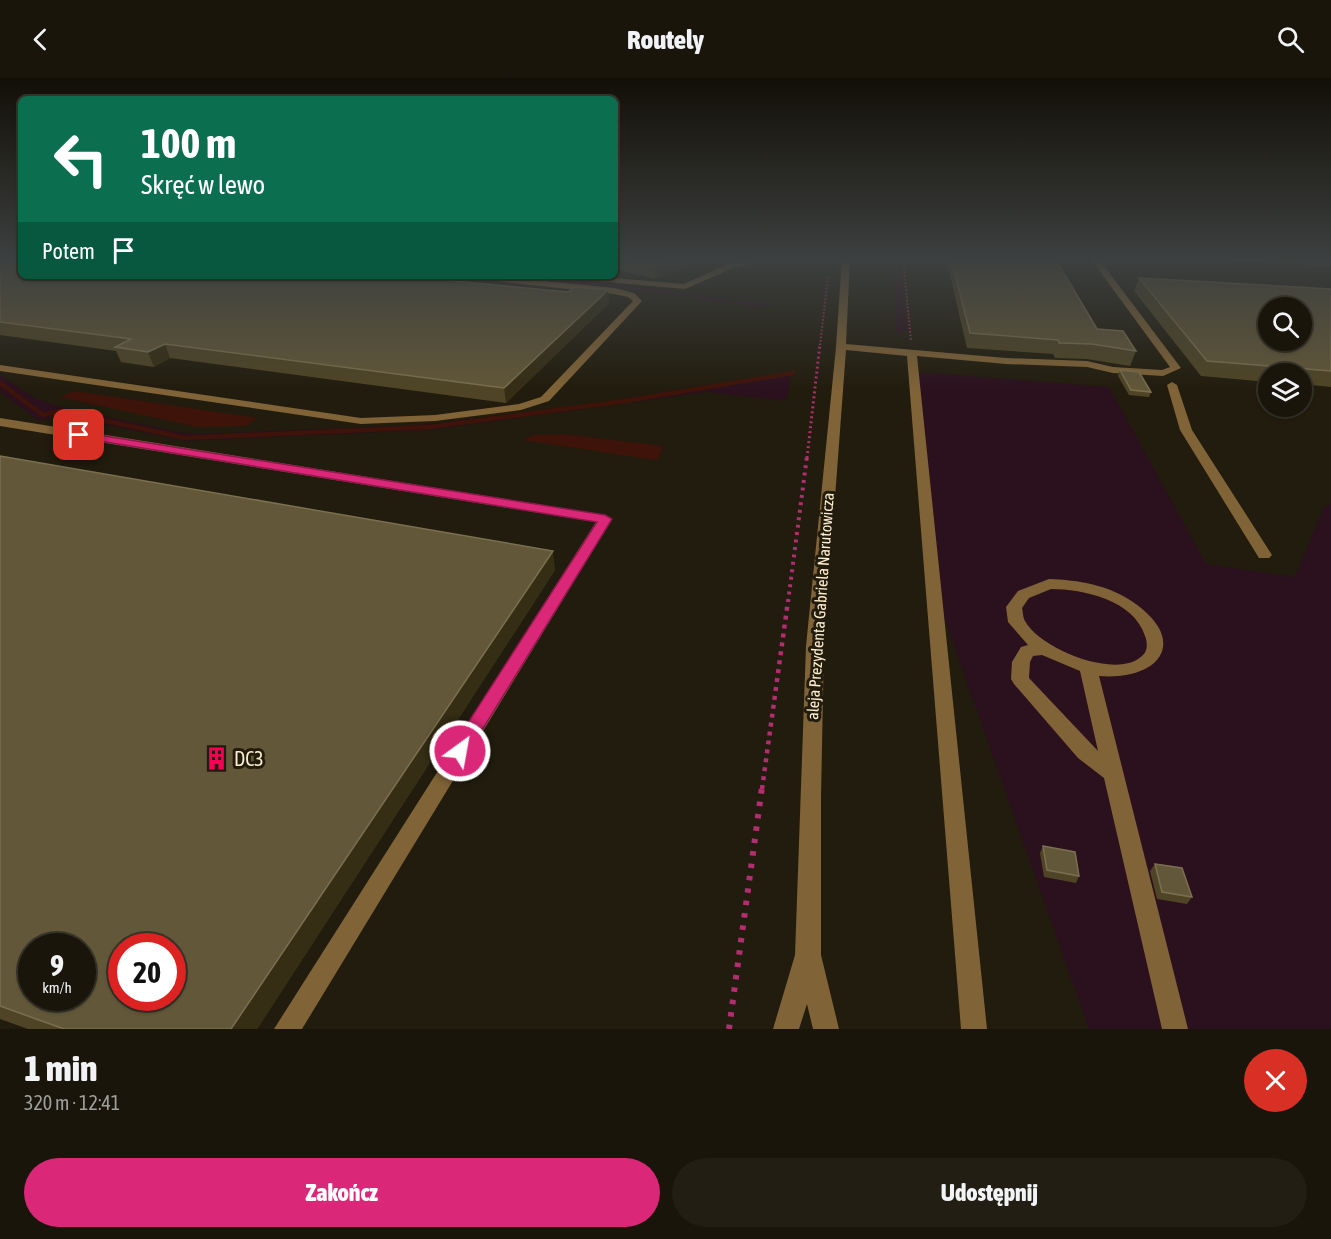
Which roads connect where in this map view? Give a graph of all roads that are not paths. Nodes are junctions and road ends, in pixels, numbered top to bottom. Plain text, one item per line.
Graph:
1 (636, 302) edge
2 (844, 302) edge
3 (1127, 302) edge
4 (841, 347) junction
5 (912, 352) junction
6 (0, 368) edge
7 (1172, 385) dead end
8 (0, 422) edge
9 (1264, 555) dead end
10 (1042, 649) junction
11 (1088, 668) junction
12 (1113, 773) junction
13 (808, 955) junction
14 (287, 1029) edge
15 (786, 1029) edge
16 (826, 1029) edge
17 (974, 1029) edge
18 (1174, 1029) edge

1 - 6 street
2 - 4 street, aleja Prezydenta Gabriela Narutowicza
3 - 5 street
4 - 5 street
4 - 13 street, aleja Prezydenta Gabriela Narutowicza
5 - 17 street
7 - 9 street
8 - 14 street
10 - 11 street
10 - 11 street
10 - 12 street
11 - 12 street
12 - 18 street
13 - 15 street, aleja Prezydenta Gabriela Narutowicza
13 - 16 street, aleja Prezydenta Gabriela Narutowicza

